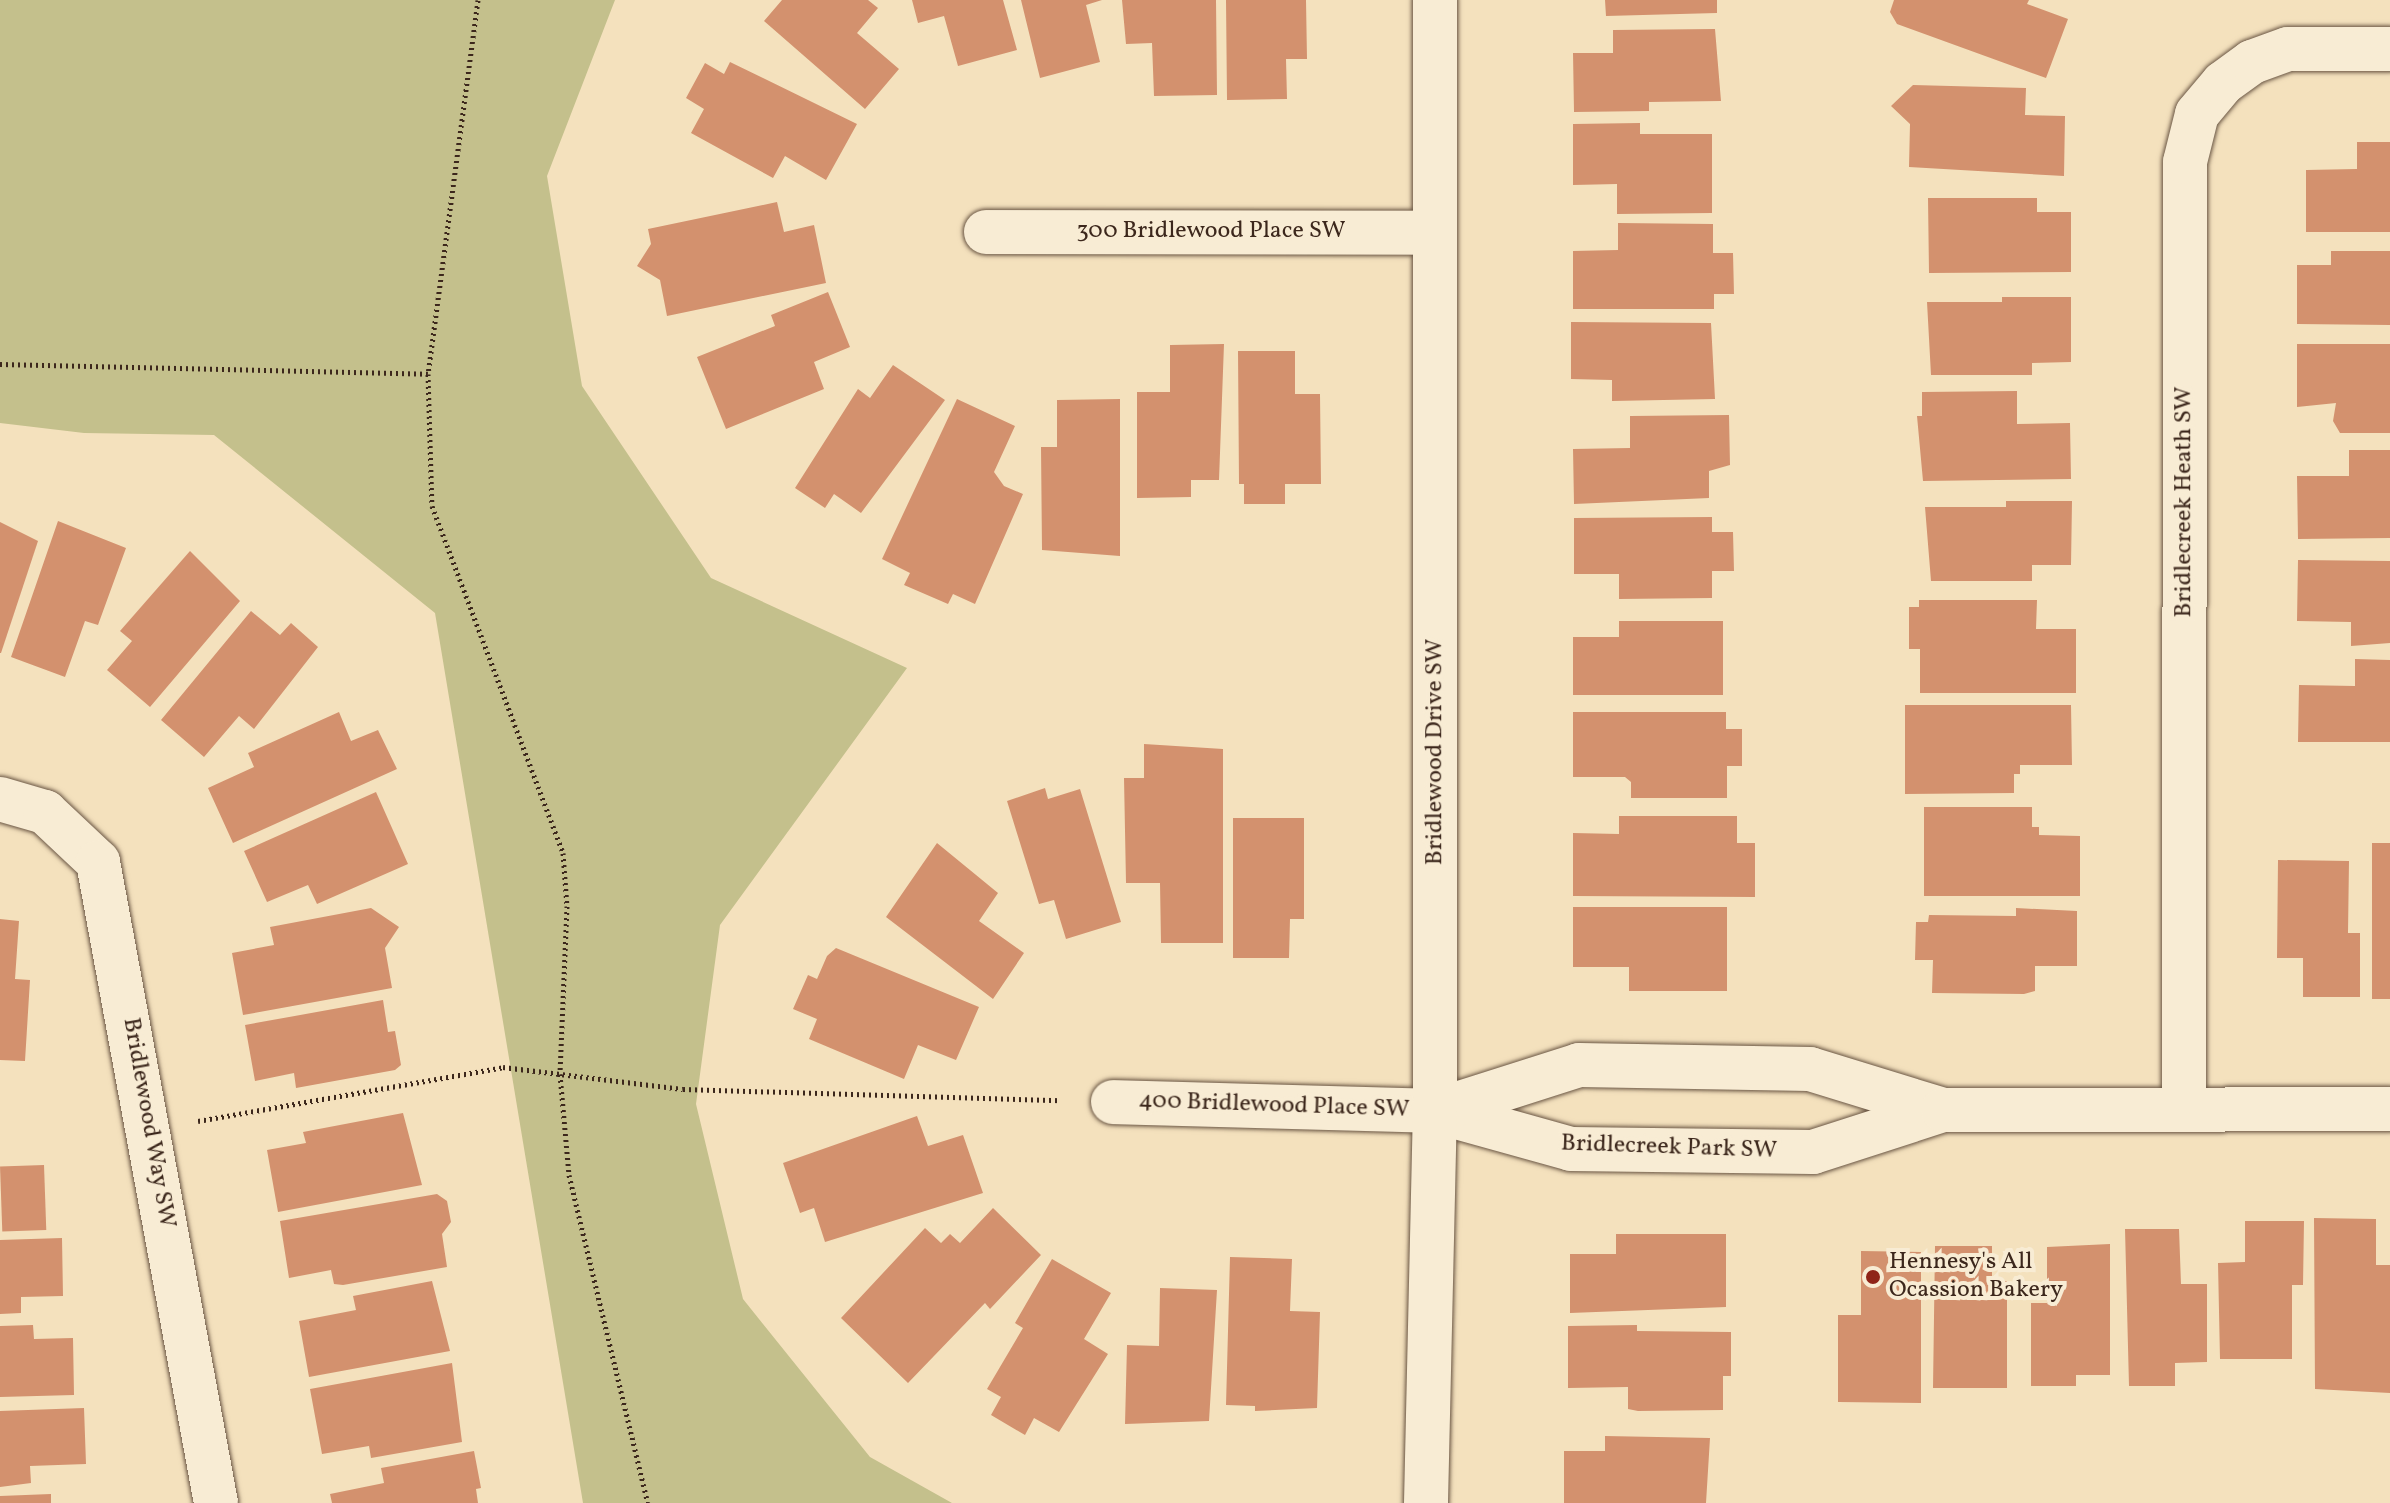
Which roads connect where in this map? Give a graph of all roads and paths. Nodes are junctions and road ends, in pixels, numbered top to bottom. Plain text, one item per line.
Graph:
1 (478, 0) edge
2 (1435, 0) edge
3 (2390, 49) edge
4 (986, 232) dead end
5 (1435, 233) junction
6 (0, 364) edge
7 (428, 374) junction
8 (0, 799) edge
9 (560, 1074) junction
10 (1113, 1102) joint
11 (2184, 1109) junction
12 (2390, 1109) edge
13 (1943, 1110) junction
14 (1435, 1111) junction
15 (149, 1127) junction
16 (216, 1503) edge
17 (648, 1503) edge
18 (1426, 1503) edge

1 - 7 path
2 - 5 street, Bridlewood Drive SW
3 - 11 street, Bridlecreek Heath SW
4 - 5 street, 300 Bridlewood Place SW
5 - 14 street, Bridlewood Drive SW
6 - 7 path
7 - 9 path
8 - 15 street, Bridlewood Way SW
9 - 10 path
9 - 15 path
9 - 17 path
10 - 14 street, 400 Bridlewood Place SW
11 - 12 street, Bridlecreek Park SW
11 - 13 street, Bridlecreek Park SW
13 - 14 street, Bridlecreek Park SW
13 - 14 street, Bridlecreek Park SW
14 - 18 street, Bridlewood Drive SW
15 - 16 street, Bridlewood Way SW

